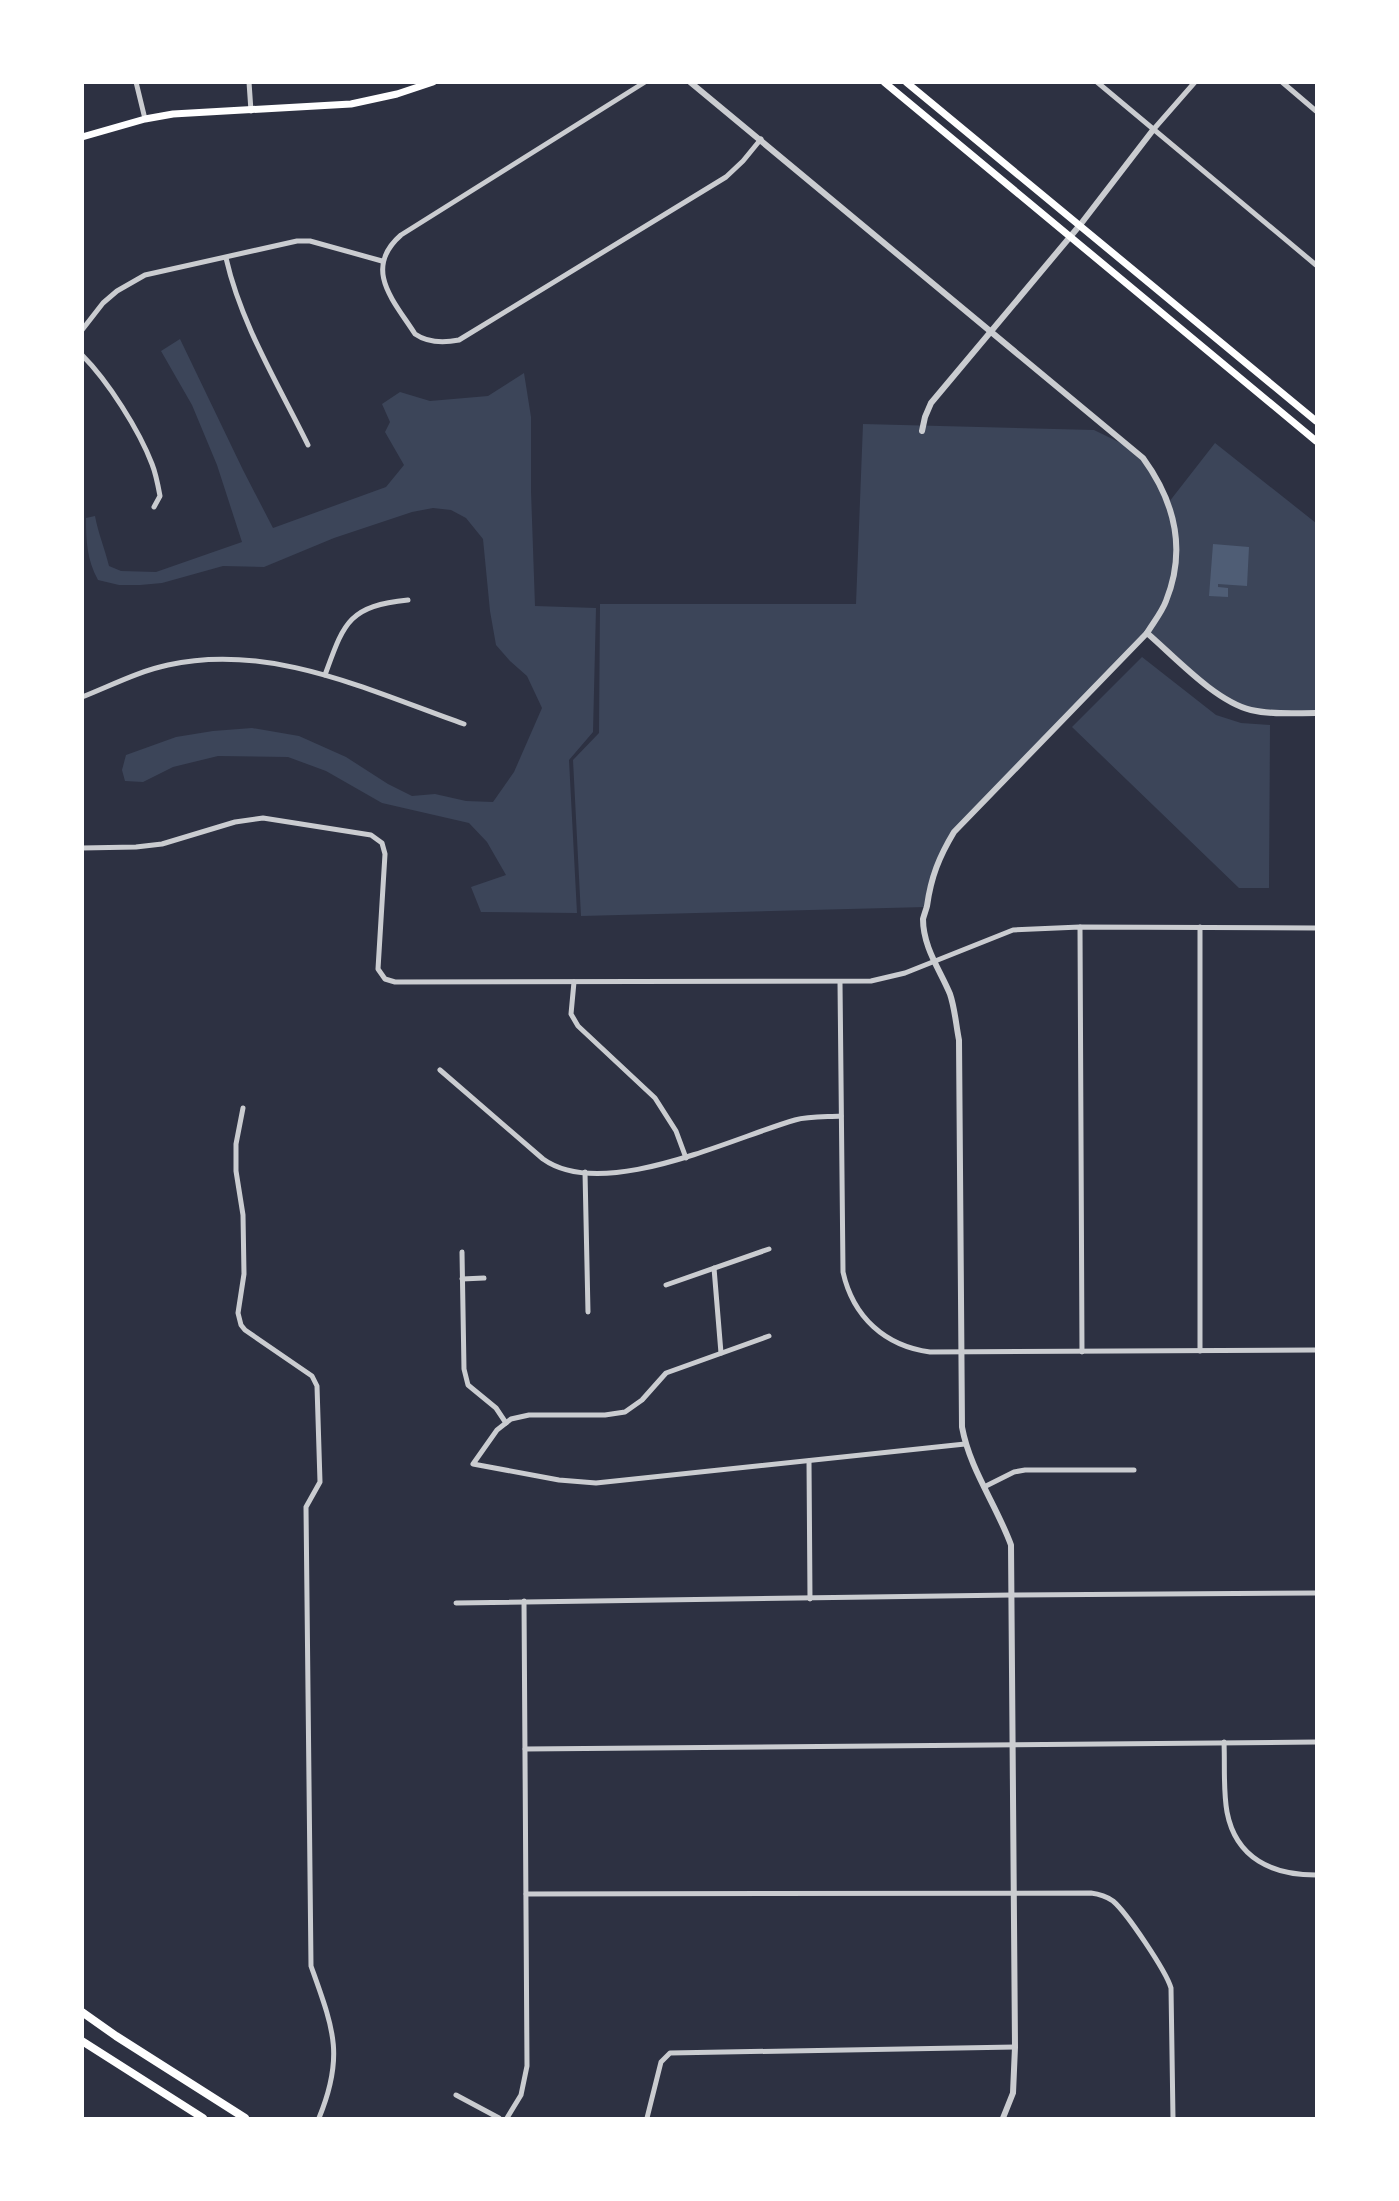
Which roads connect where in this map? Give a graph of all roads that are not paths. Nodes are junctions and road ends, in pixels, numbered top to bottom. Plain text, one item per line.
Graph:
1 (136, 82) edge
2 (249, 82) edge
3 (433, 82) edge
4 (645, 82) edge
5 (690, 82) edge
6 (884, 82) edge
7 (906, 82) edge
8 (1097, 82) edge
9 (1196, 82) edge
10 (1282, 82) edge
11 (251, 111) junction
12 (1317, 111) edge
13 (145, 119) junction
14 (1154, 130) junction
15 (82, 137) edge
16 (761, 139) junction
17 (1080, 225) junction
18 (1071, 237) junction
19 (226, 258) junction
20 (382, 261) junction
21 (1317, 266) edge
22 (82, 330) edge
23 (992, 331) junction
24 (82, 355) edge
25 (1317, 421) edge
26 (922, 431) dead end
27 (1317, 441) edge
28 (308, 445) dead end
29 (154, 507) dead end
30 (408, 600) dead end
31 (1147, 633) junction
32 (325, 675) junction
33 (82, 697) edge
34 (1317, 713) edge
35 (464, 724) dead end
36 (82, 848) edge
37 (1080, 927) junction
38 (1200, 927) junction
39 (1317, 928) edge
40 (934, 961) junction
41 (574, 982) junction
42 (840, 982) junction
43 (440, 1070) dead end
44 (243, 1108) dead end
45 (841, 1116) junction
46 (686, 1158) junction
47 (585, 1172) junction
48 (769, 1249) dead end
49 (462, 1252) dead end
50 (714, 1268) junction
51 (484, 1278) dead end
52 (462, 1279) junction
53 (666, 1285) dead end
54 (588, 1312) dead end
55 (769, 1336) dead end
56 (1317, 1350) edge
57 (1200, 1351) junction
58 (1082, 1352) junction
59 (721, 1353) junction
60 (961, 1353) junction
61 (506, 1423) junction
62 (965, 1444) junction
63 (809, 1461) junction
64 (1134, 1470) dead end
65 (984, 1487) junction
66 (1317, 1593) edge
67 (1012, 1595) junction
68 (810, 1599) junction
69 (524, 1601) junction
70 (456, 1603) dead end
71 (1224, 1742) junction
72 (1317, 1742) edge
73 (1013, 1745) junction
74 (525, 1749) junction
75 (1317, 1875) edge
76 (1014, 1893) junction
77 (526, 1894) junction
78 (82, 2012) edge
79 (82, 2041) edge
80 (1015, 2047) junction
81 (456, 2095) dead end
82 (203, 2118) edge
83 (245, 2118) edge
84 (319, 2118) edge
85 (499, 2118) edge
86 (507, 2118) edge
87 (647, 2118) edge
88 (1003, 2118) edge
89 (1173, 2118) edge

1 - 13 street
2 - 11 street
3 - 11 main road
4 - 20 street
5 - 16 street
6 - 18 main road
7 - 17 main road
8 - 14 street
9 - 14 street
10 - 12 street
11 - 13 main road
13 - 15 main road
14 - 17 street
14 - 21 street
16 - 20 street
16 - 23 street
17 - 18 street
17 - 25 main road
18 - 23 street
18 - 27 main road
19 - 20 street
19 - 22 street
19 - 28 street
23 - 26 street
23 - 31 street
24 - 29 street
30 - 32 street
31 - 34 street
31 - 40 street
32 - 33 street
32 - 35 street
36 - 41 street
37 - 38 street
37 - 40 street
37 - 58 street
38 - 39 street
38 - 57 street
40 - 42 street
40 - 60 street
41 - 42 street
41 - 46 street
42 - 45 street
43 - 47 street
44 - 84 street
45 - 46 street
45 - 60 street
46 - 47 street
47 - 54 street
48 - 50 street
49 - 52 street
50 - 53 street
50 - 59 street
51 - 52 street
52 - 61 street
55 - 59 street
56 - 57 street
57 - 58 street
58 - 60 street
59 - 61 street
60 - 62 street
61 - 63 street
62 - 63 street
62 - 65 street
63 - 68 street
64 - 65 street
65 - 67 street
66 - 67 street
67 - 68 street
67 - 73 street
68 - 69 street
69 - 70 street
69 - 74 street
71 - 72 street
71 - 73 street
71 - 75 street
73 - 74 street
73 - 76 street
74 - 77 street
76 - 77 street
76 - 80 street
76 - 89 street
77 - 86 street
78 - 83 main road
79 - 82 main road
80 - 87 street
80 - 88 street
81 - 85 street

